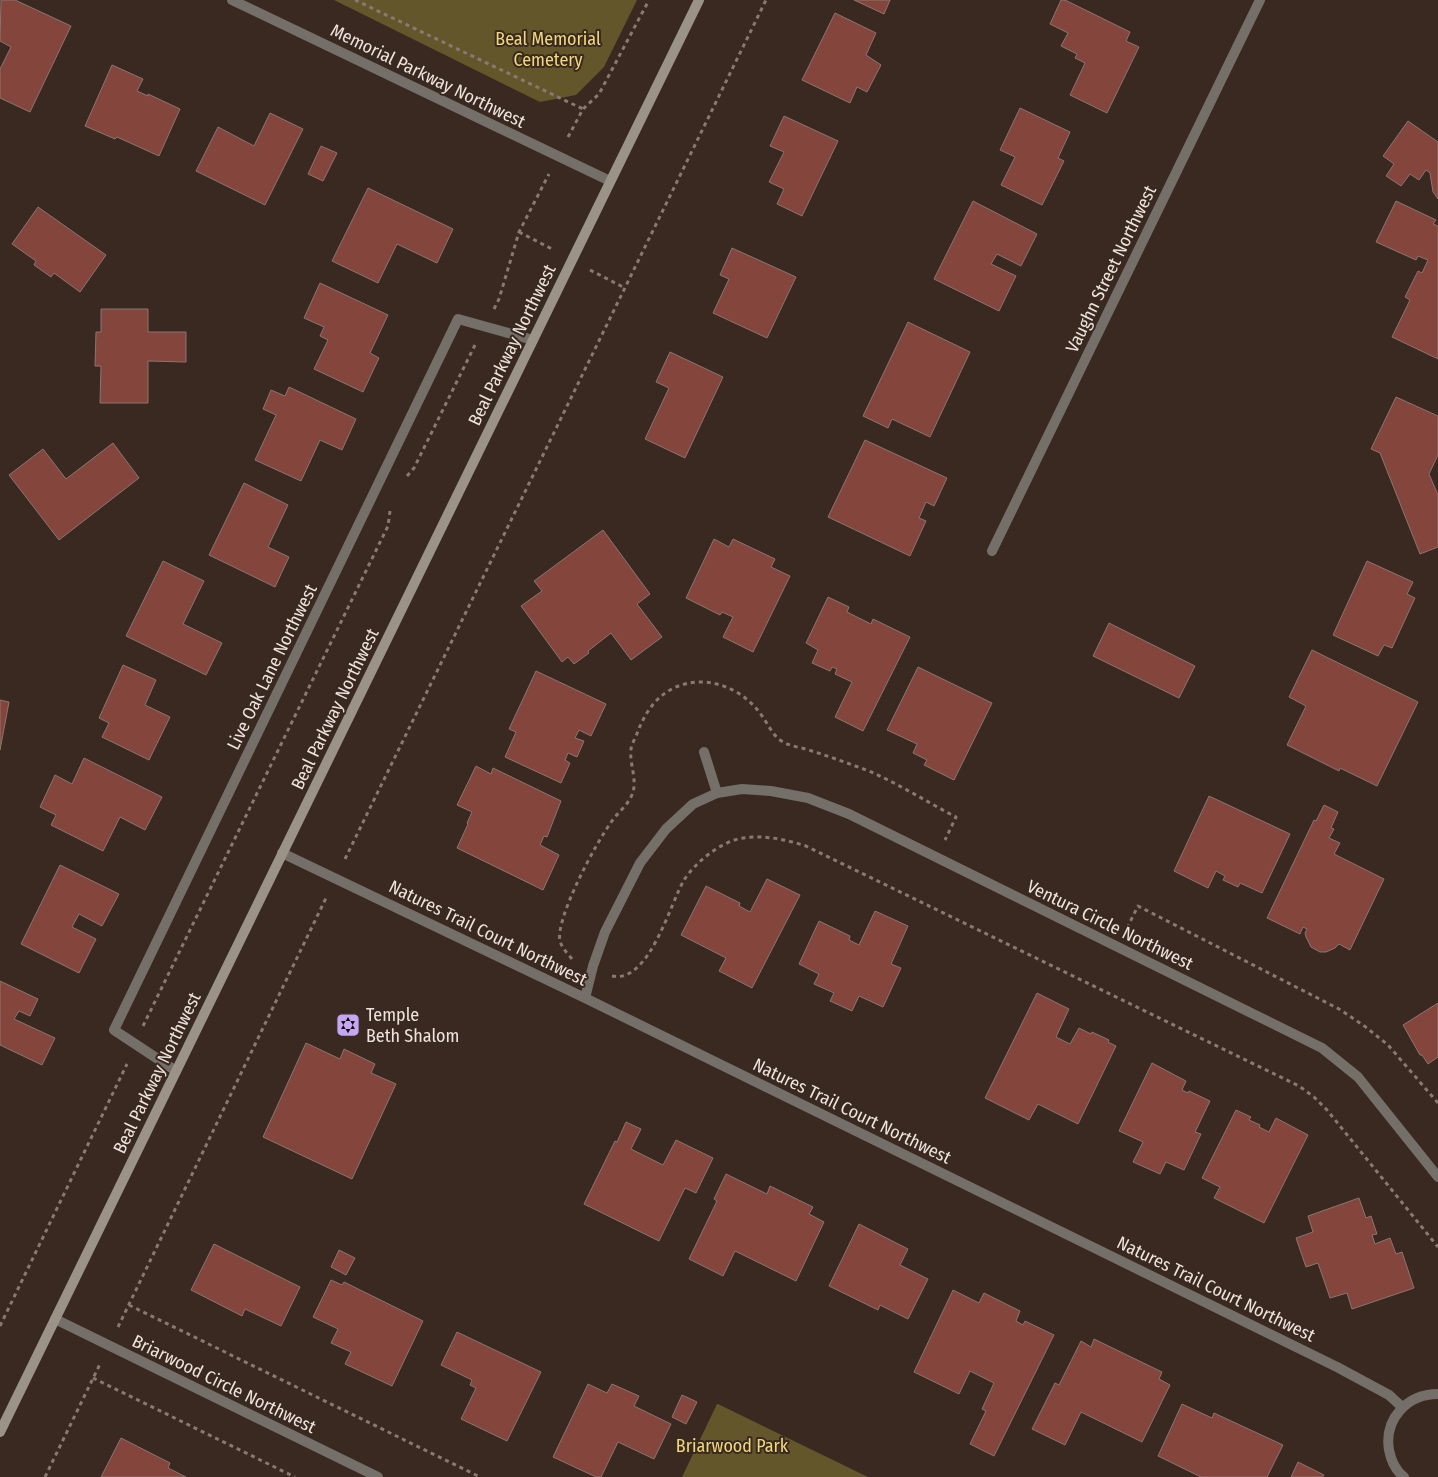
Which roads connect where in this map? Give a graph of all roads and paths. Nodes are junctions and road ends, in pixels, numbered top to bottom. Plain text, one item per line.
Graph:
1 (232, 0) edge
2 (355, 0) edge
3 (650, 0) edge
4 (699, 0) edge
5 (766, 0) edge
6 (1260, 0) edge
7 (583, 109) junction
8 (558, 156) junction
9 (610, 181) junction
10 (484, 327) junction
11 (533, 340) junction
12 (404, 479) dead end
13 (391, 507) dead end
14 (992, 551) dead end
15 (704, 752) dead end
16 (717, 793) junction
17 (282, 853) junction
18 (936, 858) junction
19 (336, 879) junction
20 (1118, 947) junction
21 (592, 970) junction
22 (585, 998) junction
23 (136, 1044) junction
24 (176, 1071) junction
25 (1438, 1102) edge
26 (1438, 1177) edge
27 (1438, 1247) edge
28 (129, 1305) junction
29 (55, 1319) junction
30 (0, 1326) edge
31 (109, 1346) junction
32 (93, 1378) junction
33 (1438, 1394) edge
34 (1402, 1406) junction
35 (0, 1432) edge
36 (45, 1477) edge
37 (295, 1477) edge
38 (378, 1477) edge
39 (480, 1477) edge
40 (1404, 1477) edge

1 - 8 street, Memorial Parkway Northwest
2 - 7 path
3 - 7 path
4 - 9 main road, Beal Parkway Northwest
5 - 19 path
6 - 14 street, Vaughn Street Northwest
7 - 8 path
8 - 9 street, Memorial Parkway Northwest
8 - 10 path
9 - 11 main road, Beal Parkway Northwest
10 - 11 street, Live Oak Lane Northwest
10 - 12 path
10 - 23 street, Live Oak Lane Northwest
11 - 17 main road, Beal Parkway Northwest
13 - 23 path
15 - 16 street
16 - 18 street, Ventura Circle Northwest
16 - 21 street, Ventura Circle Northwest
17 - 19 street, Natures Trail Court Northwest
17 - 24 main road, Beal Parkway Northwest
18 - 20 street, Ventura Circle Northwest
18 - 21 path
19 - 22 street, Natures Trail Court Northwest
19 - 28 path
20 - 25 path
20 - 26 street, Ventura Circle Northwest
21 - 22 street, Ventura Circle Northwest
21 - 27 path
22 - 34 street, Natures Trail Court Northwest
23 - 24 street, Live Oak Lane Northwest
23 - 30 path
24 - 29 main road, Beal Parkway Northwest
28 - 31 path
28 - 39 path
29 - 31 street, Briarwood Circle Northwest
29 - 35 main road, Beal Parkway Northwest
31 - 32 path
31 - 38 street, Briarwood Circle Northwest
32 - 36 path
32 - 37 path
33 - 34 street
34 - 40 street

